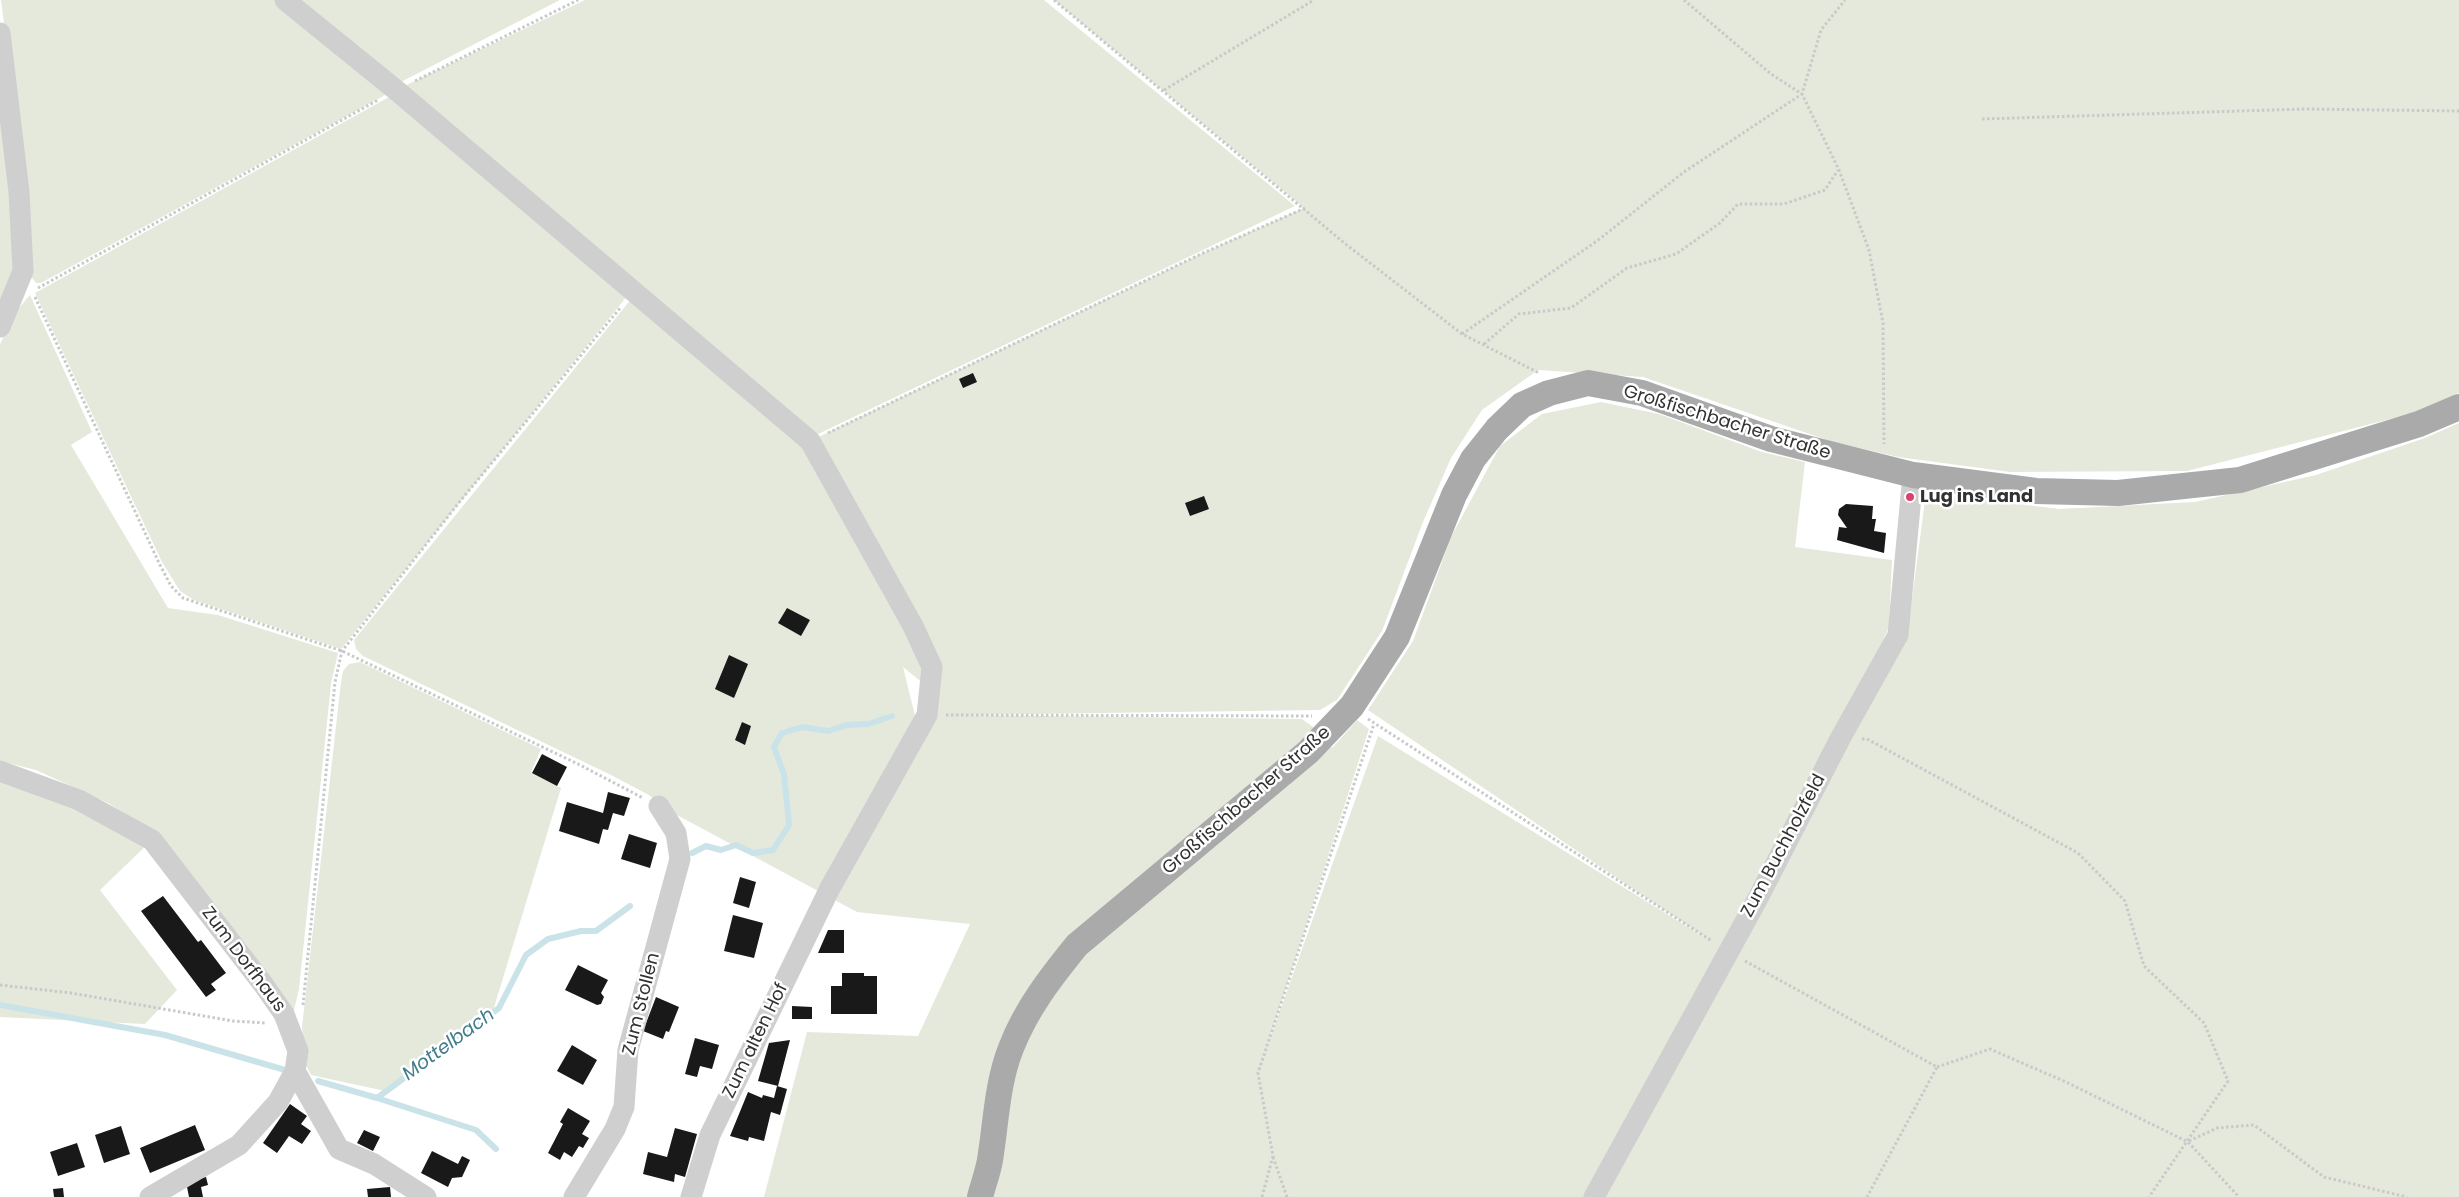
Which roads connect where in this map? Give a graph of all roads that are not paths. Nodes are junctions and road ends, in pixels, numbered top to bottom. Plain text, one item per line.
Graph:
1 (285, 0) edge
2 (0, 33) edge
3 (0, 327) edge
4 (2459, 407) edge
5 (1913, 475) junction
6 (0, 771) edge
7 (659, 806) road end
8 (295, 1071) junction
9 (150, 1197) edge
10 (426, 1197) edge
11 (574, 1197) edge
12 (691, 1197) edge
13 (980, 1197) edge
14 (1594, 1197) edge

1 - 12 street, Zum alten Hof
2 - 3 street
4 - 5 main road, Großfischbacher Straße
5 - 13 main road, Großfischbacher Straße
5 - 14 street, Zum Buchholzfeld
6 - 8 street, Zum Dorfhaus
7 - 11 street, Zum Stollen
8 - 9 street, Zum Dorfhaus
8 - 10 street

